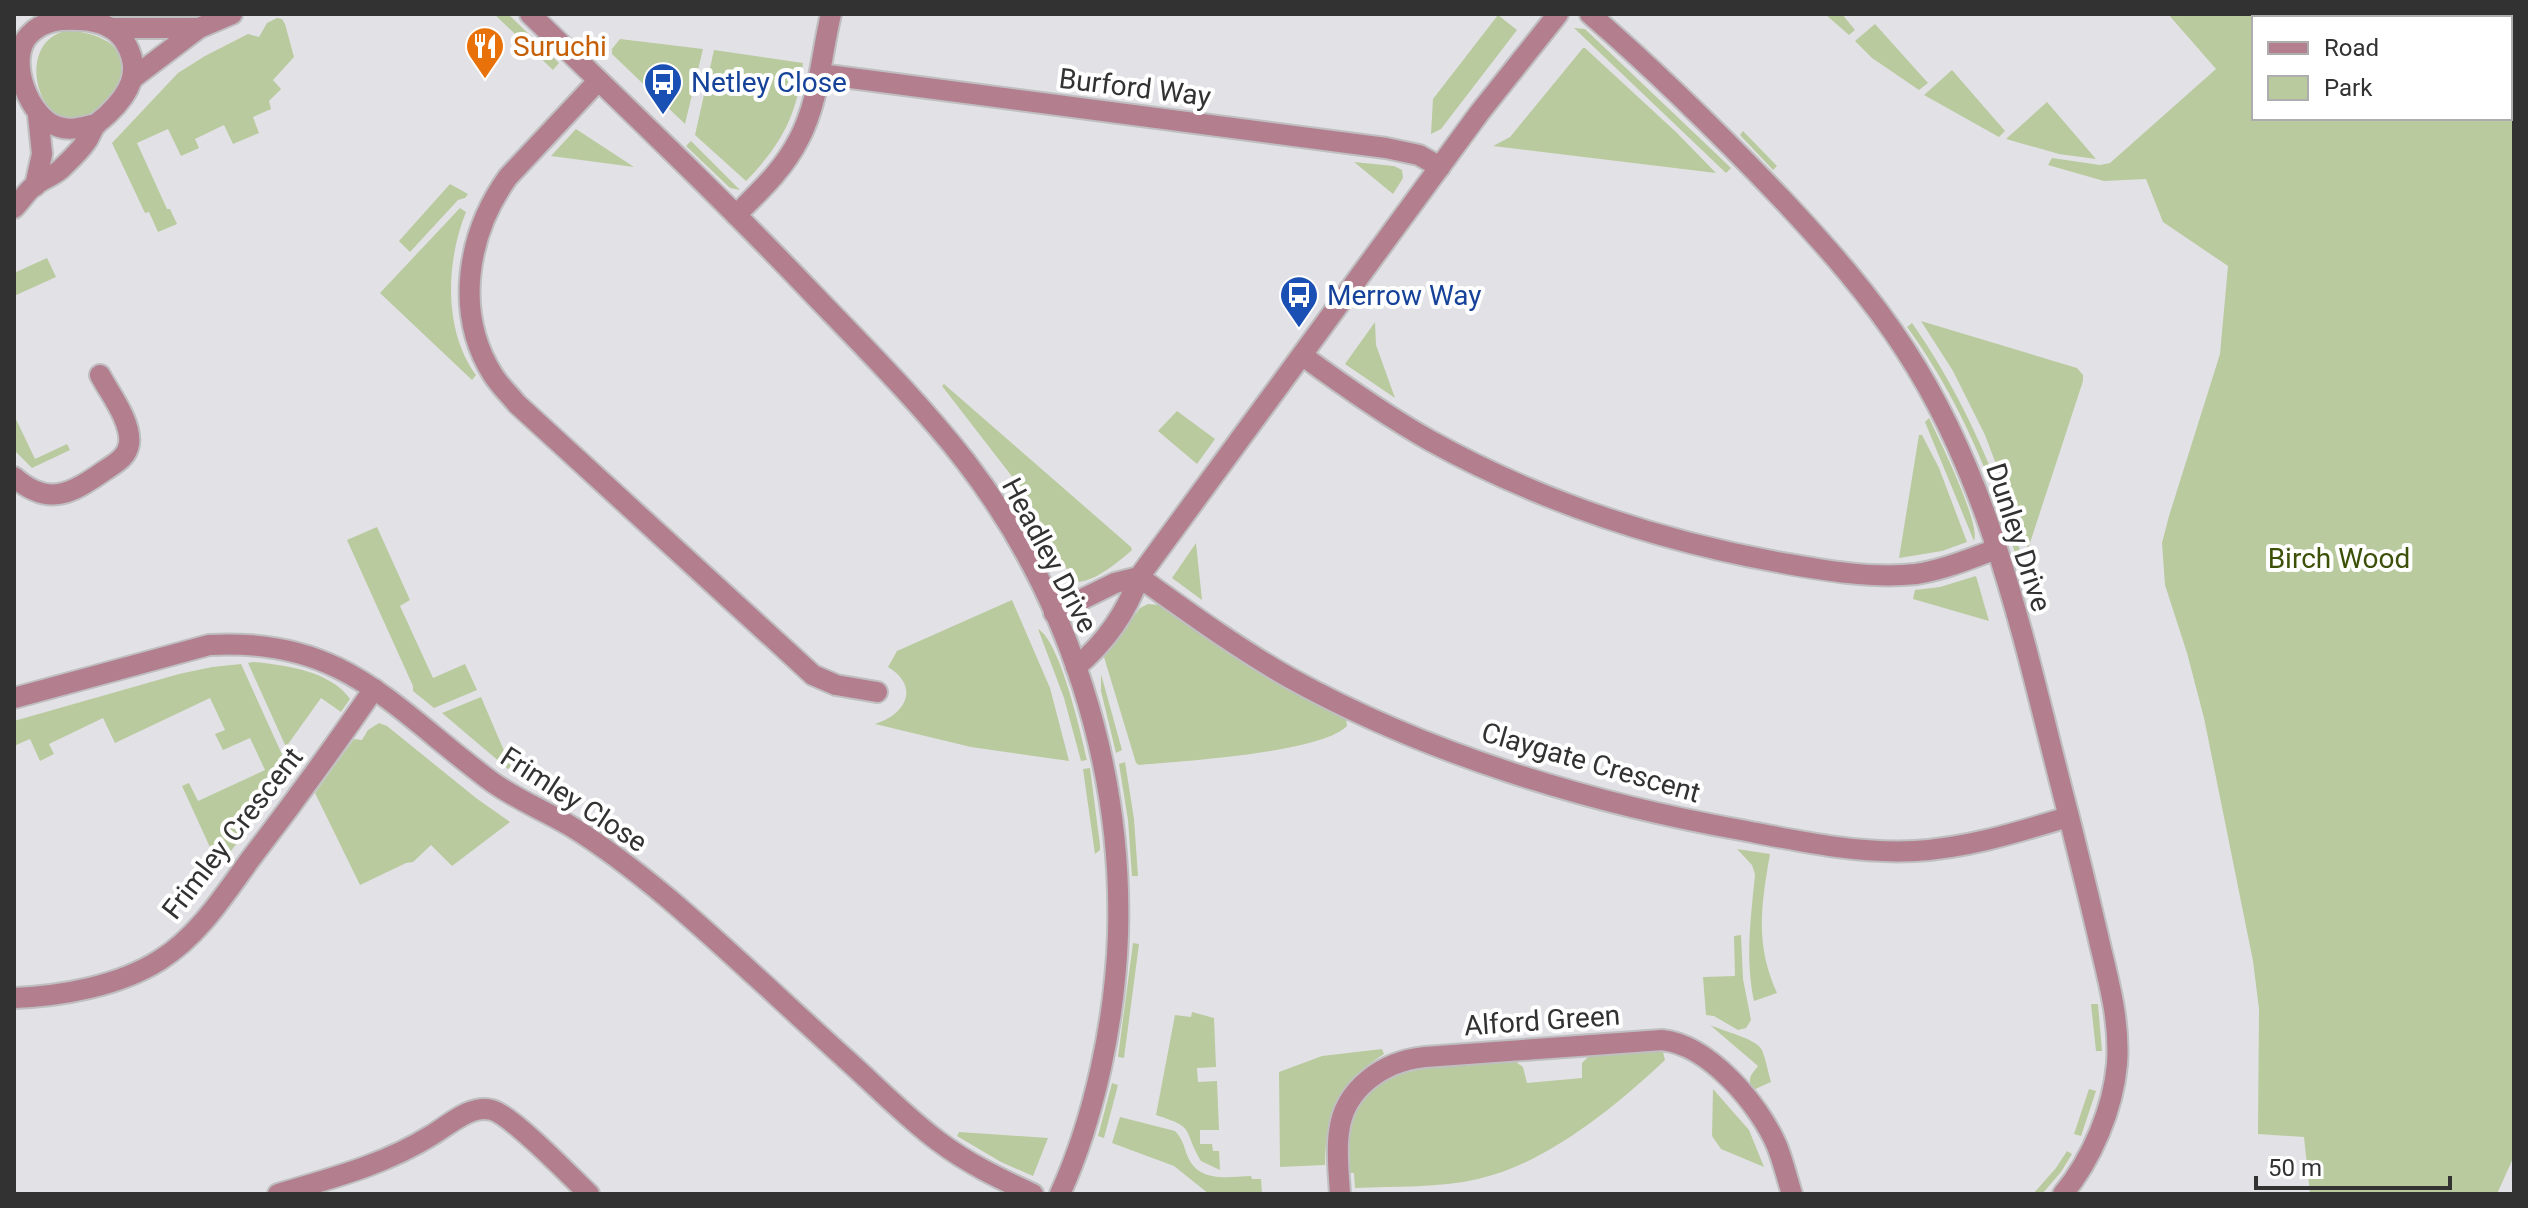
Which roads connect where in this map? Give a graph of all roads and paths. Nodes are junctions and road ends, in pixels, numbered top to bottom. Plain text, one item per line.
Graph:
1 (232, 14) edge
2 (530, 14) edge
3 (831, 14) edge
4 (1558, 14) edge
5 (1590, 14) edge
6 (113, 28) junction
7 (199, 28) junction
8 (19, 39) edge
9 (820, 74) junction
10 (133, 78) junction
11 (598, 81) junction
12 (38, 115) junction
13 (96, 124) junction
14 (1440, 167) junction
15 (35, 186) junction
16 (14, 208) edge
17 (736, 215) junction
18 (1303, 356) junction
19 (100, 375) dead end
20 (14, 477) edge
21 (1997, 549) junction
22 (1139, 577) junction
23 (1054, 613) junction
24 (1076, 667) junction
25 (374, 689) junction
26 (877, 692) dead end
27 (14, 698) edge
28 (2068, 817) junction
29 (14, 998) edge
30 (278, 1194) edge
31 (589, 1194) edge
32 (1033, 1194) edge
33 (1060, 1194) edge
34 (1340, 1194) edge
35 (1792, 1194) edge
36 (2063, 1194) edge

1 - 7 street
2 - 11 street, Headley Drive
3 - 9 street
4 - 14 street
5 - 21 street, Dunley Drive
6 - 7 street
6 - 8 street
6 - 10 street
7 - 10 street
8 - 12 street
9 - 14 street, Burford Way
9 - 17 street
10 - 13 street
11 - 17 street, Headley Drive
11 - 26 street
12 - 13 street
12 - 15 street
13 - 15 street
14 - 18 street
15 - 16 street
17 - 23 street, Headley Drive
18 - 21 street
18 - 22 street
19 - 20 street
21 - 28 street, Dunley Drive
22 - 23 street
22 - 24 street
22 - 28 street, Claygate Crescent
23 - 24 street, Headley Drive
24 - 33 street, Headley Drive
25 - 27 street, Frimley Close
25 - 29 street, Frimley Crescent
25 - 32 street, Frimley Close
28 - 36 street, Dunley Drive
30 - 31 street
34 - 35 street, Alford Green

